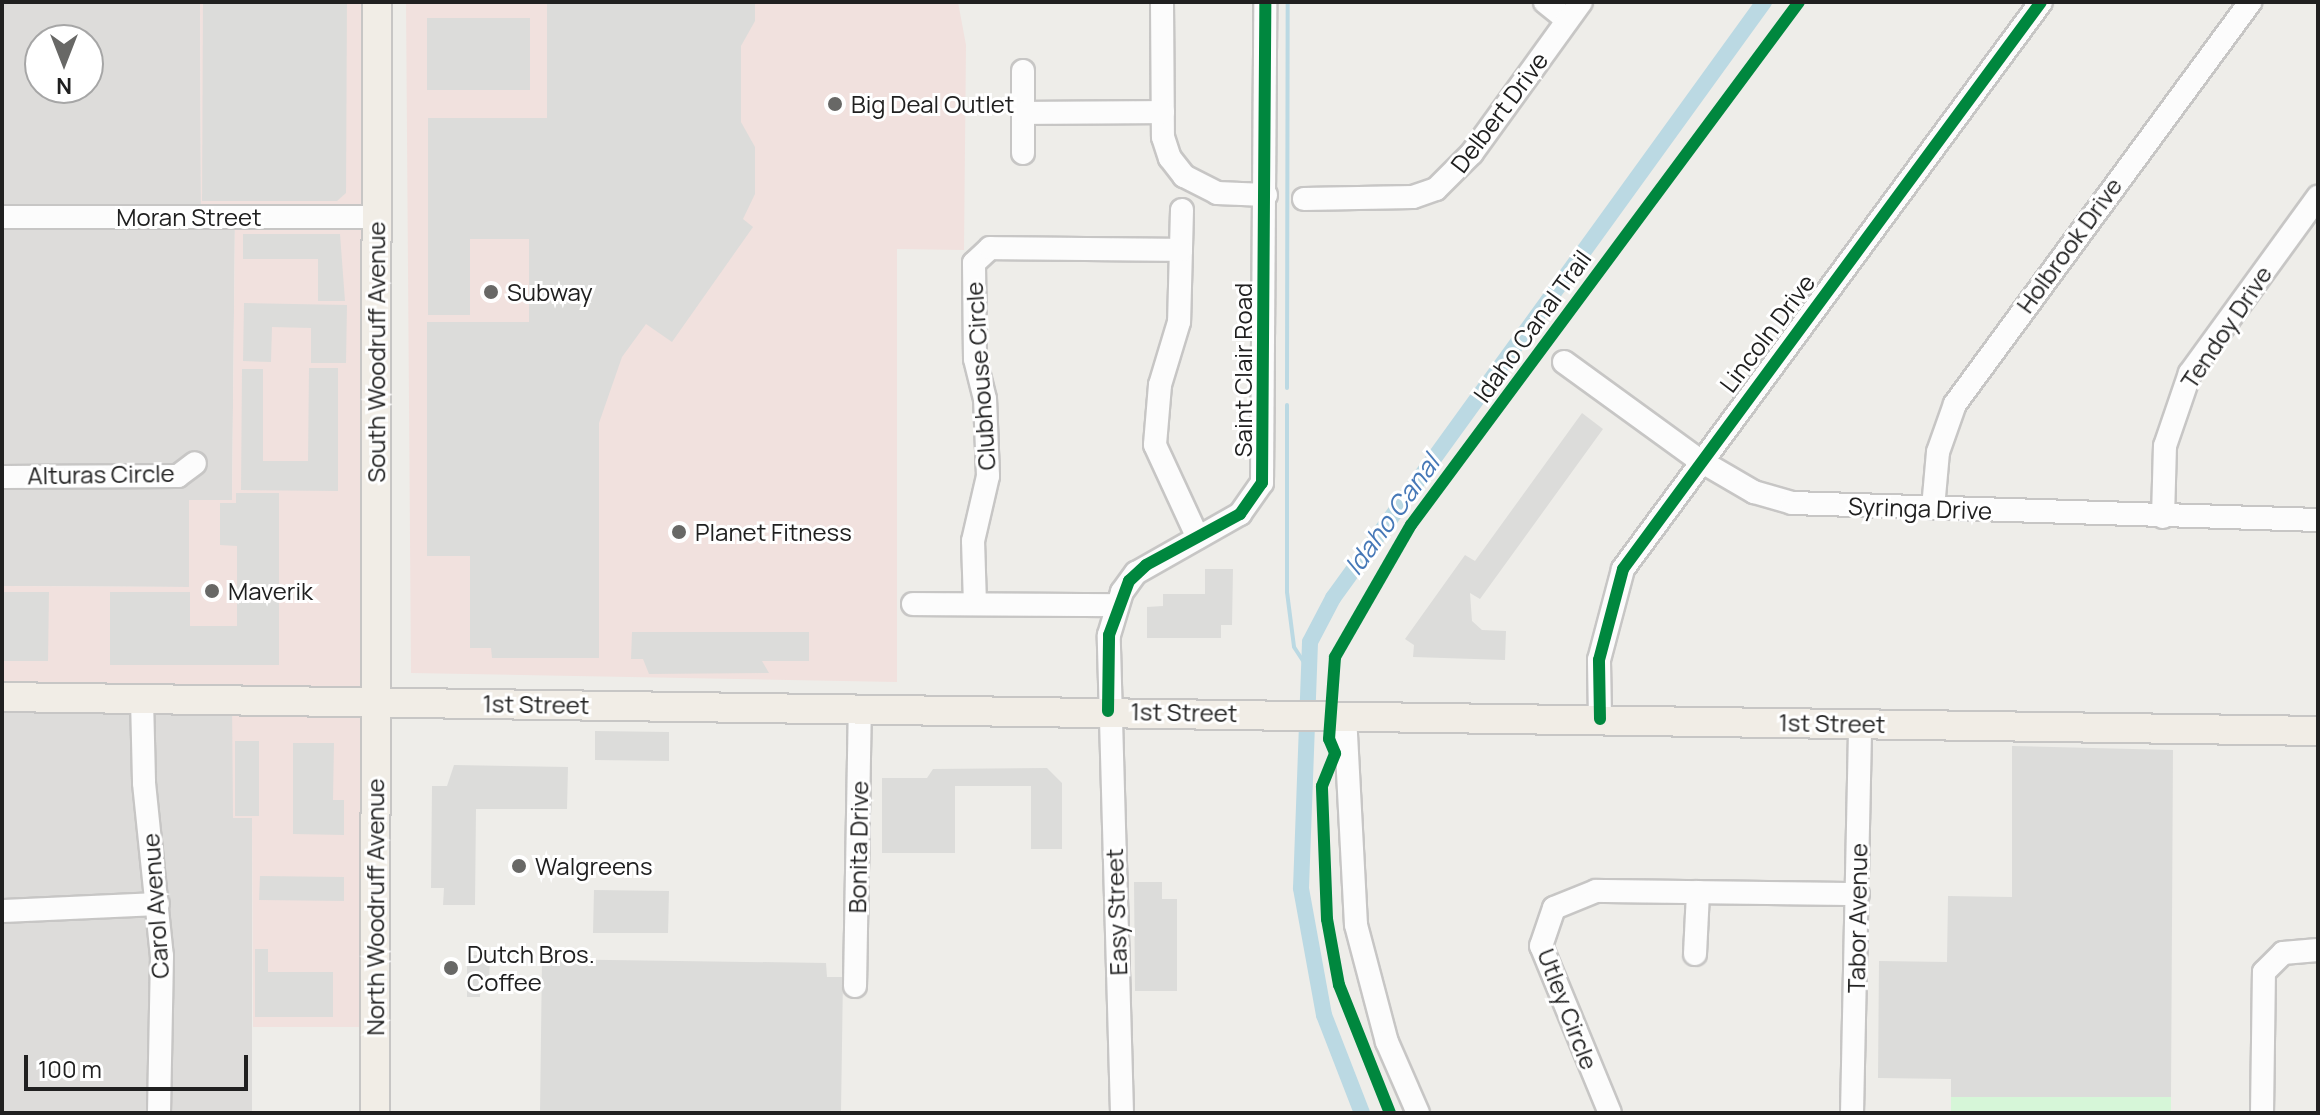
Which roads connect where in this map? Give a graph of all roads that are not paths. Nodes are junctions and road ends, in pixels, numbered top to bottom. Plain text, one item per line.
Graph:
1 (377, 2) edge
2 (1162, 2) edge
3 (1265, 2) edge
4 (1545, 2) edge
5 (1581, 2) edge
6 (2041, 2) edge
7 (2250, 2) edge
8 (1567, 20) junction
9 (1023, 71) dead end
10 (1163, 112) junction
11 (1024, 113) junction
12 (1023, 153) dead end
13 (1266, 195) junction
14 (2318, 197) edge
15 (1304, 199) dead end
16 (1182, 210) dead end
17 (2, 217) edge
18 (376, 217) junction
19 (1181, 250) junction
20 (1564, 362) dead end
21 (1699, 460) junction
22 (195, 463) dead end
23 (2, 477) edge
24 (1933, 508) junction
25 (2163, 517) junction
26 (2318, 520) edge
27 (1198, 538) junction
28 (913, 604) dead end
29 (975, 604) junction
30 (1117, 605) junction
31 (2, 697) edge
32 (142, 699) junction
33 (375, 702) junction
34 (860, 708) junction
35 (1108, 711) junction
36 (1335, 715) junction
37 (1600, 719) junction
38 (1860, 724) junction
39 (2318, 731) edge
40 (1698, 892) junction
41 (1858, 894) junction
42 (158, 904) junction
43 (2, 911) edge
44 (2318, 950) edge
45 (1695, 954) dead end
46 (855, 986) dead end
47 (159, 1113) edge
48 (375, 1113) edge
49 (1122, 1113) edge
50 (1418, 1113) edge
51 (1610, 1113) edge
52 (1852, 1113) edge
53 (2262, 1113) edge

1 - 18 main road, South Woodruff Avenue
2 - 10 street
3 - 13 street, Saint Clair Road
4 - 8 street
5 - 8 street, Delbert Drive
6 - 21 street, Lincoln Drive
7 - 24 street, Holbrook Drive
8 - 15 street, Delbert Drive
9 - 11 street
10 - 11 street
10 - 13 street
11 - 12 street
13 - 27 street, Saint Clair Road
14 - 25 street, Tendoy Drive
16 - 19 street
17 - 18 street, Moran Street
18 - 33 main road, South Woodruff Avenue
19 - 27 street
19 - 29 street, Clubhouse Circle
20 - 21 street, Syringa Drive
21 - 24 street, Syringa Drive
21 - 37 street, Lincoln Drive
22 - 23 street, Alturas Circle
24 - 25 street, Syringa Drive
25 - 26 street, Syringa Drive
27 - 30 street, Saint Clair Road
28 - 29 street
29 - 30 street
30 - 35 street, Saint Clair Road
31 - 32 main road, 1st Street
32 - 33 main road, 1st Street
32 - 42 street, Carol Avenue
33 - 34 main road, 1st Street
33 - 48 main road, North Woodruff Avenue
34 - 35 main road, 1st Street
34 - 46 street, Bonita Drive
35 - 36 main road, 1st Street
35 - 49 street, Easy Street
36 - 37 main road, 1st Street
36 - 50 street
37 - 38 main road, 1st Street
38 - 39 main road, 1st Street
38 - 41 street, Tabor Avenue
40 - 41 street, Utley Circle
40 - 45 street
40 - 51 street, Utley Circle
41 - 52 street, Tabor Avenue
42 - 43 street
42 - 47 street, Carol Avenue
44 - 53 street

